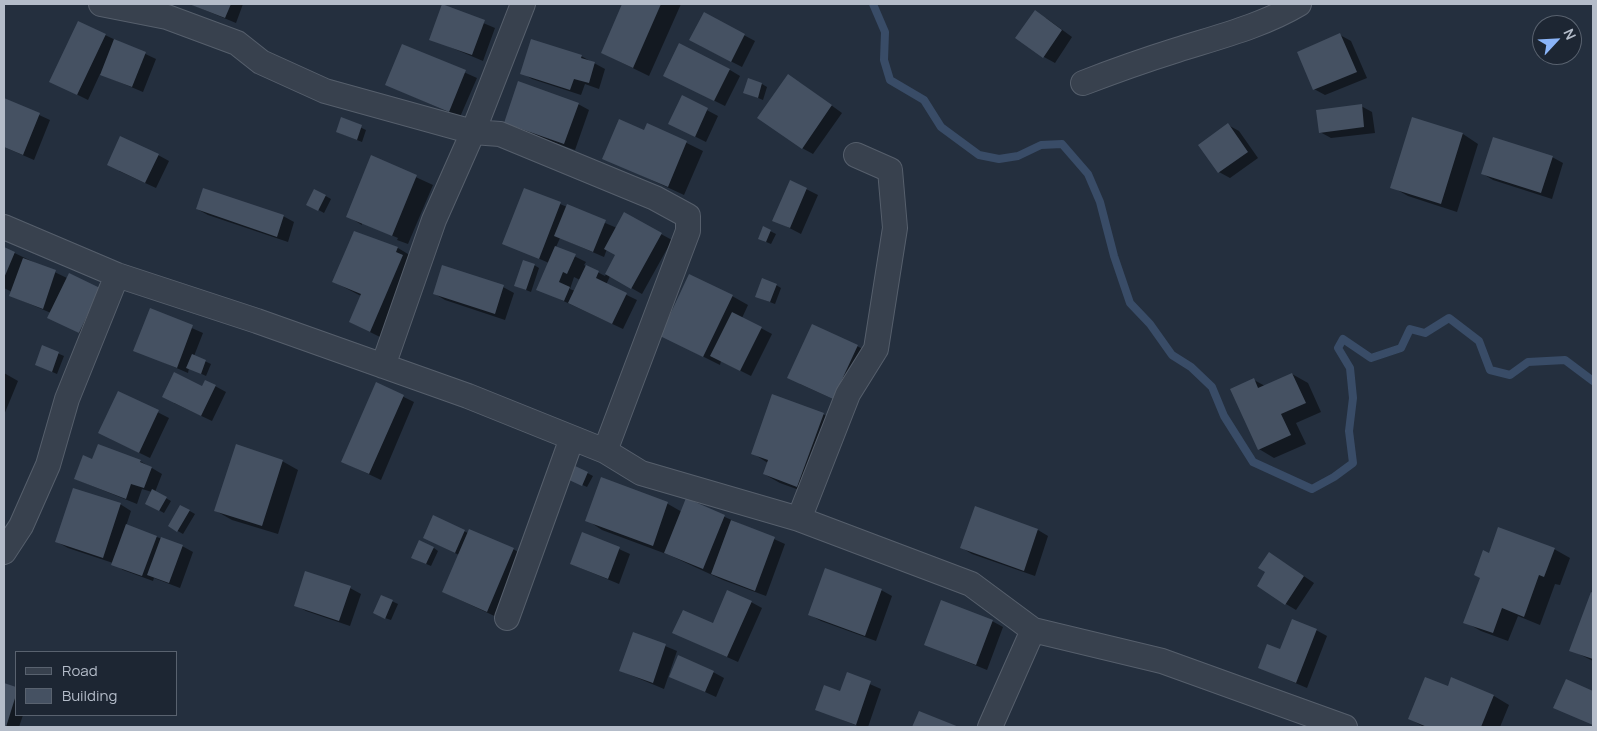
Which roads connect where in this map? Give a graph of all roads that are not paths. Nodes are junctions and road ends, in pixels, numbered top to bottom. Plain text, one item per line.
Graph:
1 (101, 4) edge
2 (523, 4) edge
3 (1299, 4) edge
4 (1082, 83) dead end
5 (472, 132) junction
6 (856, 155) dead end
7 (4, 227) edge
8 (118, 275) junction
9 (383, 366) junction
10 (572, 438) junction
11 (605, 451) junction
12 (799, 519) junction
13 (4, 552) edge
14 (508, 618) dead end
15 (1033, 630) junction
16 (990, 727) edge
17 (1345, 727) edge

1 - 5 street
2 - 5 street
3 - 4 street
5 - 9 street
5 - 11 street
6 - 12 street
7 - 8 street
8 - 9 street
8 - 13 street
9 - 10 street
10 - 11 street
10 - 14 street
11 - 12 street
12 - 15 street
15 - 16 street
15 - 17 street

